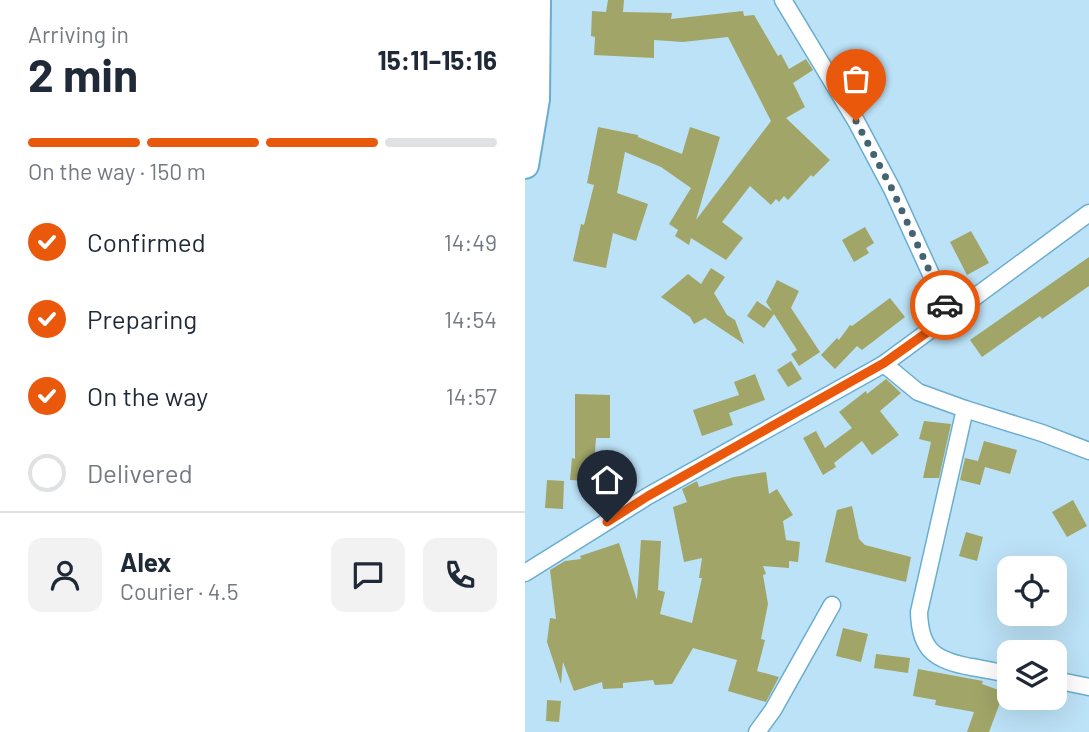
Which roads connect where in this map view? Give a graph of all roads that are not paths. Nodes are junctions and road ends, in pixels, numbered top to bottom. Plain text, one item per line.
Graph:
1 (537, 0) edge
2 (783, 0) edge
3 (525, 165) edge
4 (1089, 213) edge
5 (950, 316) junction
6 (884, 363) junction
7 (965, 409) junction
8 (1089, 451) edge
9 (525, 573) edge
10 (832, 606) dead end
11 (997, 671) edge
12 (1067, 682) edge
13 (1089, 687) edge
14 (757, 732) edge

1 - 3 main road
2 - 5 street
4 - 5 street
5 - 6 street
6 - 7 street
6 - 9 street
7 - 8 street
7 - 11 street
10 - 14 street
12 - 13 street

